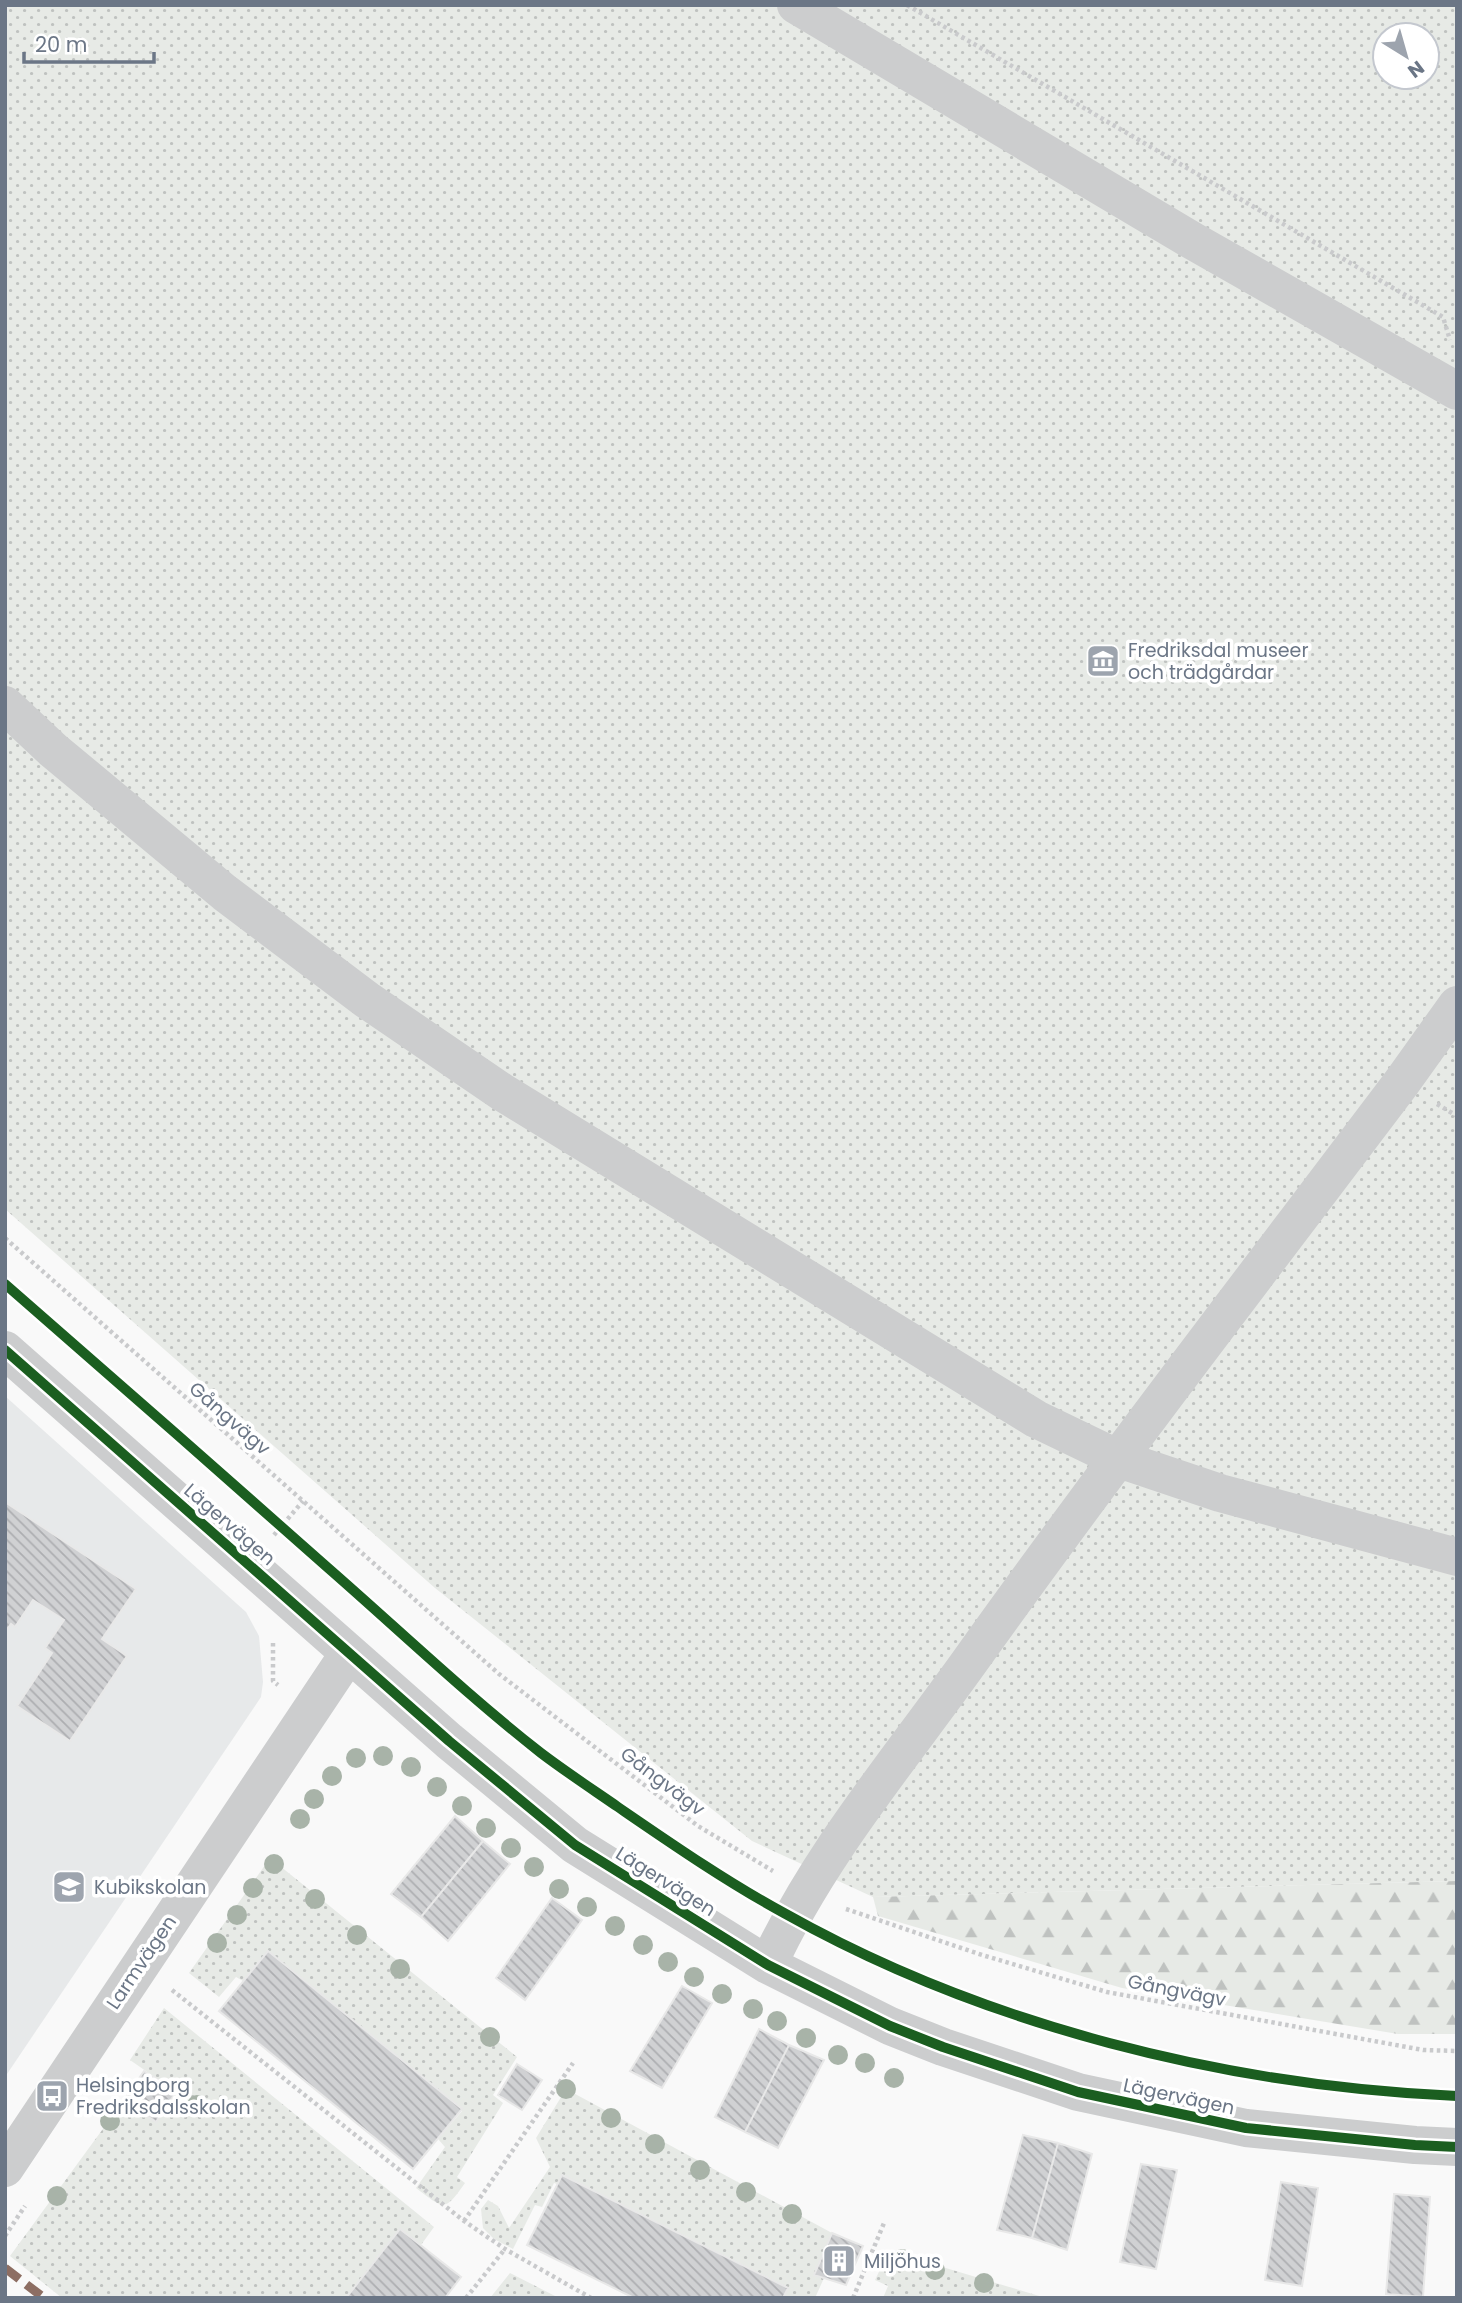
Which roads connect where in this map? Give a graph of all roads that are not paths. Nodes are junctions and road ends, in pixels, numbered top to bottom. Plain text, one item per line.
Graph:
1 (796, 5) edge
2 (1457, 391) edge
3 (5, 705) edge
4 (1457, 1005) edge
5 (5, 1350) edge
6 (1119, 1459) junction
7 (1457, 1556) edge
8 (349, 1653) junction
9 (768, 1965) junction
10 (1457, 2147) edge
11 (5, 2168) edge

1 - 2 street
3 - 6 street
4 - 6 street
5 - 8 street, Lägervägen
6 - 7 street
6 - 9 street
8 - 9 street, Lägervägen
8 - 11 street, Larmvägen
9 - 10 street, Lägervägen

